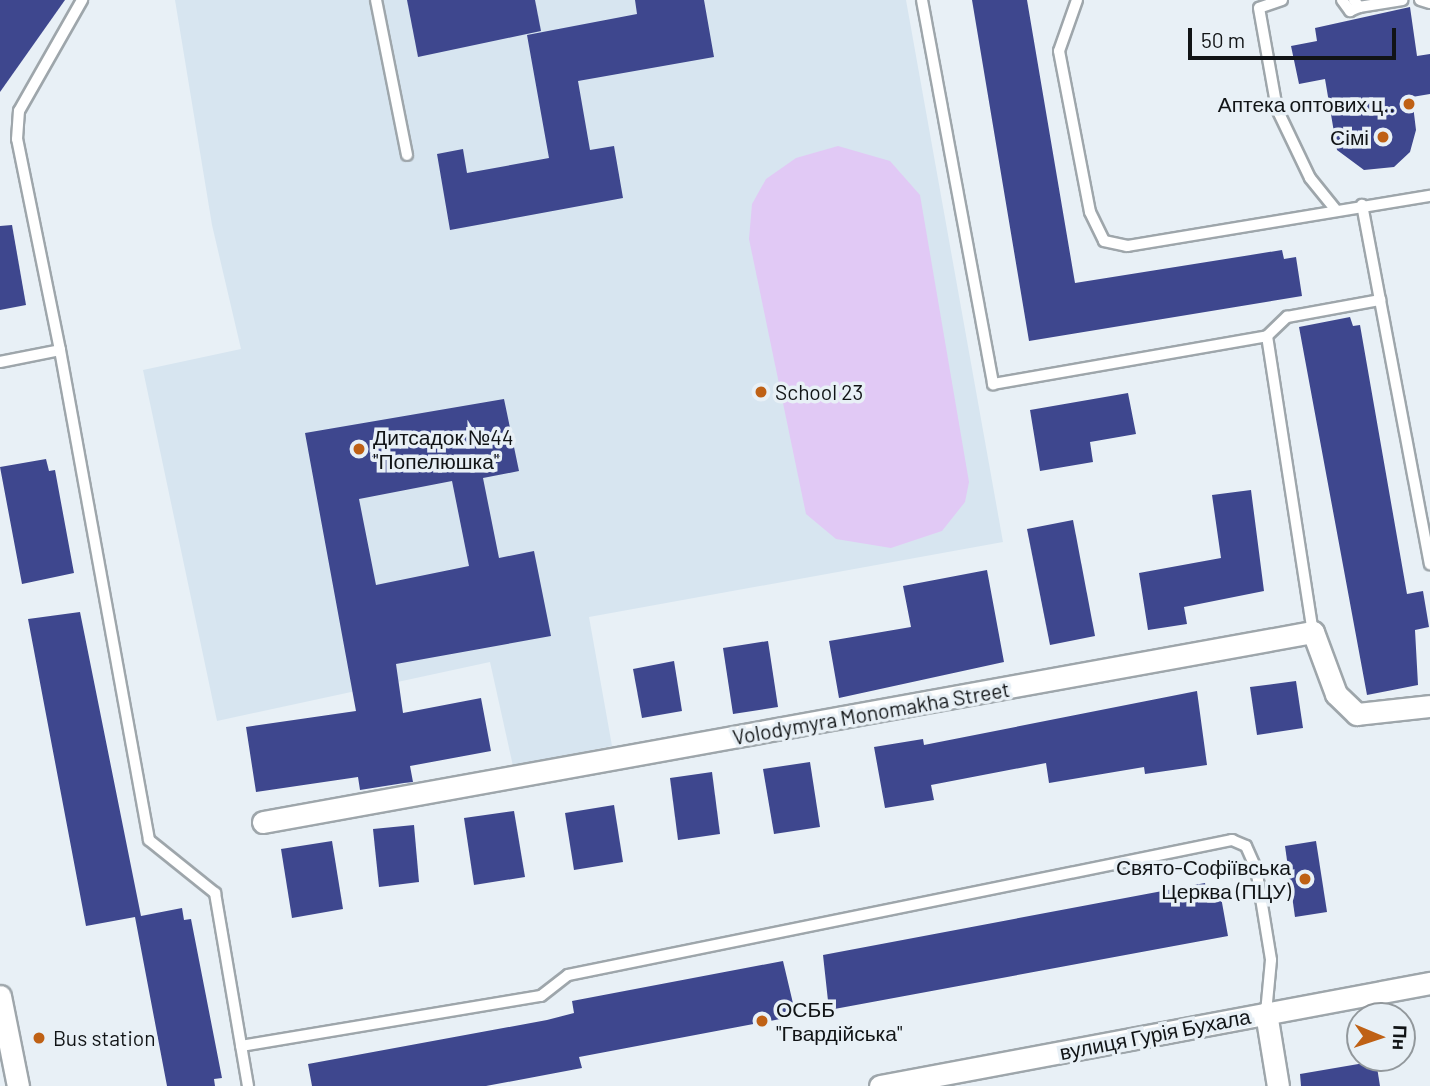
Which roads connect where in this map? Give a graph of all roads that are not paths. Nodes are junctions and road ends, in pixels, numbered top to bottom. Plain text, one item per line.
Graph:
1 (82, 0) edge
2 (376, 0) edge
3 (922, 0) edge
4 (1077, 0) edge
5 (1282, 0) edge
6 (1342, 0) edge
7 (1402, 0) edge
8 (1420, 0) edge
9 (1430, 3) edge
10 (1357, 4) edge
11 (407, 155) dead end
12 (1430, 196) edge
13 (1362, 205) junction
14 (1335, 209) junction
15 (1380, 300) junction
16 (1267, 335) junction
17 (60, 351) junction
18 (0, 362) edge
19 (1430, 564) edge
20 (1313, 632) junction
21 (1430, 706) edge
22 (263, 822) dead end
23 (1430, 983) edge
24 (0, 996) edge
25 (1266, 1013) junction
26 (241, 1046) junction
27 (969, 1078) edge
28 (18, 1086) edge
29 (248, 1086) edge
30 (880, 1086) edge
31 (1278, 1086) edge

1 - 17 lane
2 - 11 lane
3 - 16 lane
4 - 14 lane
5 - 14 lane
6 - 10 lane
7 - 10 lane
8 - 9 lane
12 - 13 lane
13 - 14 lane
13 - 15 lane
15 - 16 lane
15 - 19 lane
16 - 20 lane
17 - 18 lane
17 - 26 lane
20 - 21 street
20 - 22 street, Volodymyra Monomakha Street
23 - 25 street, вулиця Гурія Бухала
24 - 28 street
25 - 26 lane
25 - 27 street, вулиця Гурія Бухала
25 - 31 street
26 - 29 lane
27 - 30 street, вулиця Гурія Бухала

